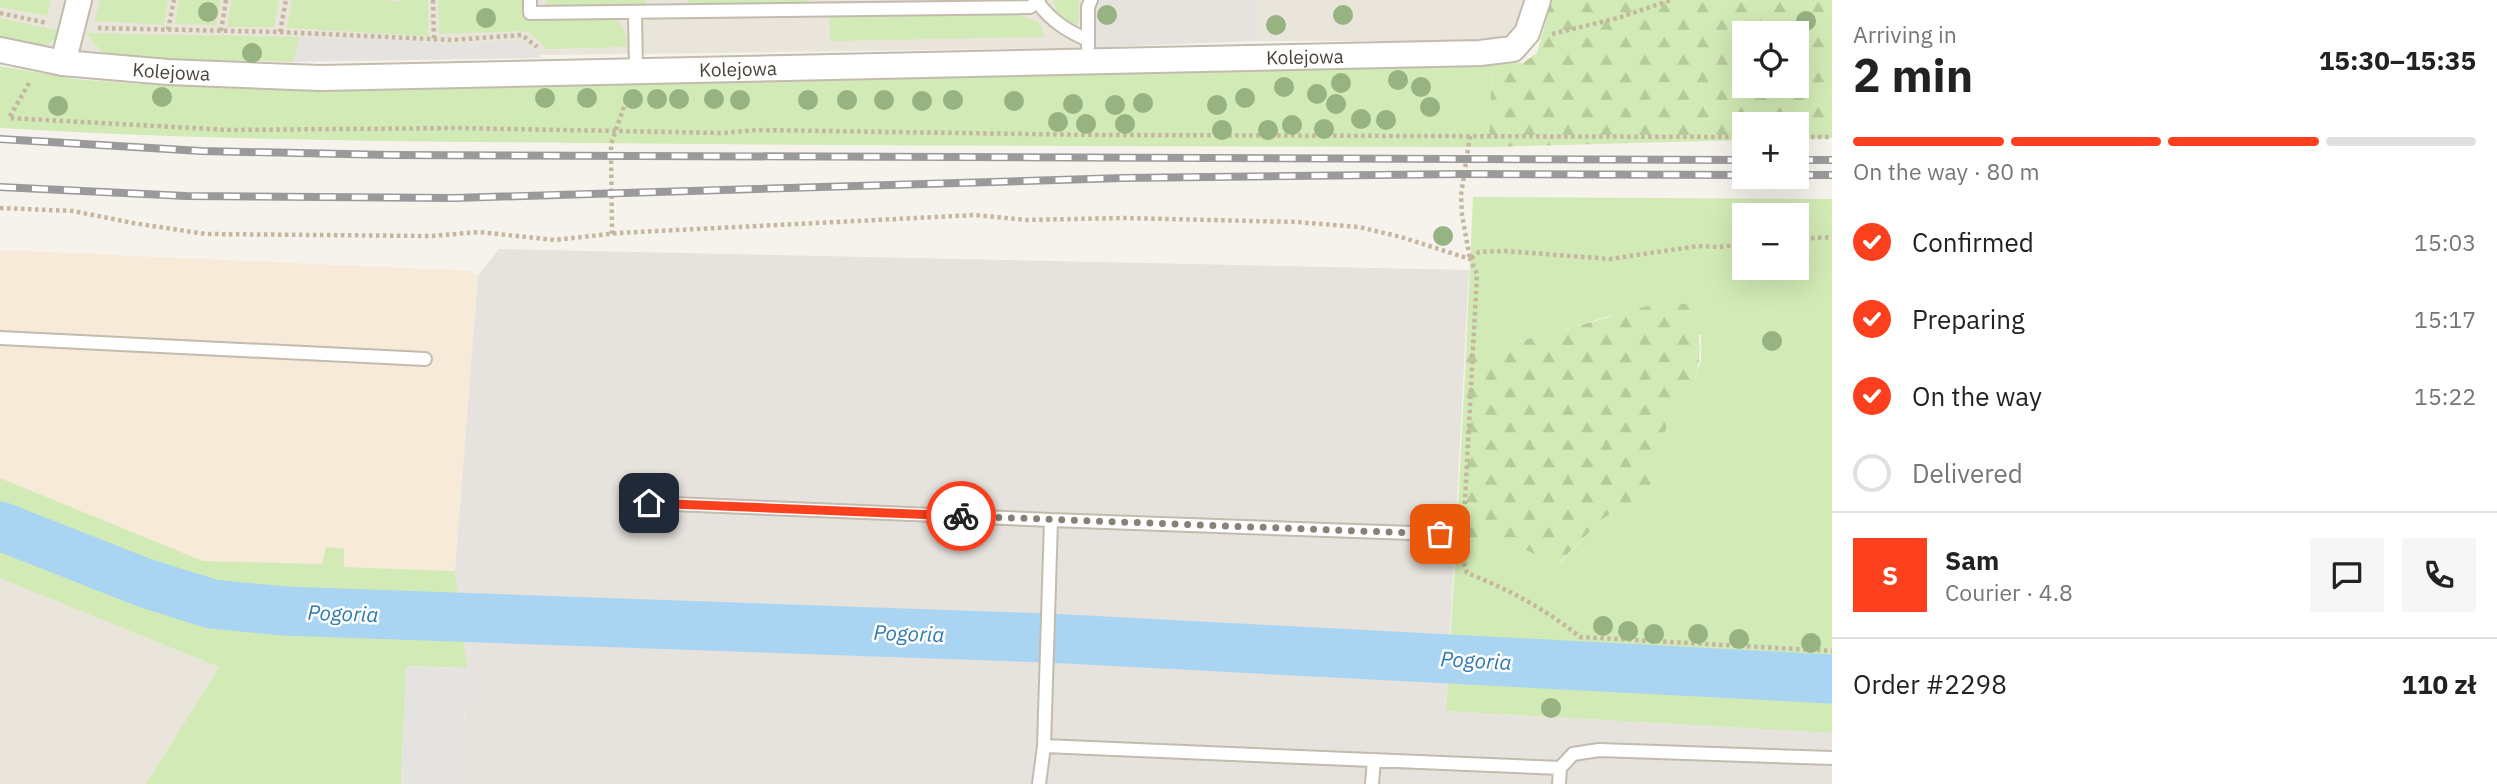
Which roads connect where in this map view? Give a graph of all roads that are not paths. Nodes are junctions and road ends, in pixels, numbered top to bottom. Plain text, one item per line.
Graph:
1 (79, 0) edge
2 (530, 0) edge
3 (1091, 0) edge
4 (1538, 0) edge
5 (1039, 1) edge
6 (964, 4) edge
7 (820, 5) edge
8 (676, 6) edge
9 (635, 12) junction
10 (0, 50) edge
11 (1088, 51) junction
12 (53, 61) junction
13 (636, 71) junction
14 (0, 338) edge
15 (425, 359) dead end
16 (649, 503) dead end
17 (1051, 520) junction
18 (1440, 534) dead end
19 (1044, 746) junction
20 (1832, 758) edge
21 (1374, 760) junction
22 (1560, 768) junction
23 (1039, 784) edge
24 (1372, 784) edge
25 (1559, 784) edge

1 - 12 street
2 - 9 lane
3 - 11 lane
4 - 11 street, Kolejowa
5 - 6 lane
5 - 11 lane
6 - 7 lane
7 - 8 lane
8 - 9 lane
9 - 13 lane
10 - 12 street, Kolejowa
11 - 13 street, Kolejowa
12 - 13 street, Kolejowa
14 - 15 lane
16 - 17 lane
17 - 18 lane
17 - 19 lane
19 - 21 lane
19 - 23 lane
20 - 22 lane
21 - 22 lane
21 - 24 lane
22 - 25 lane

